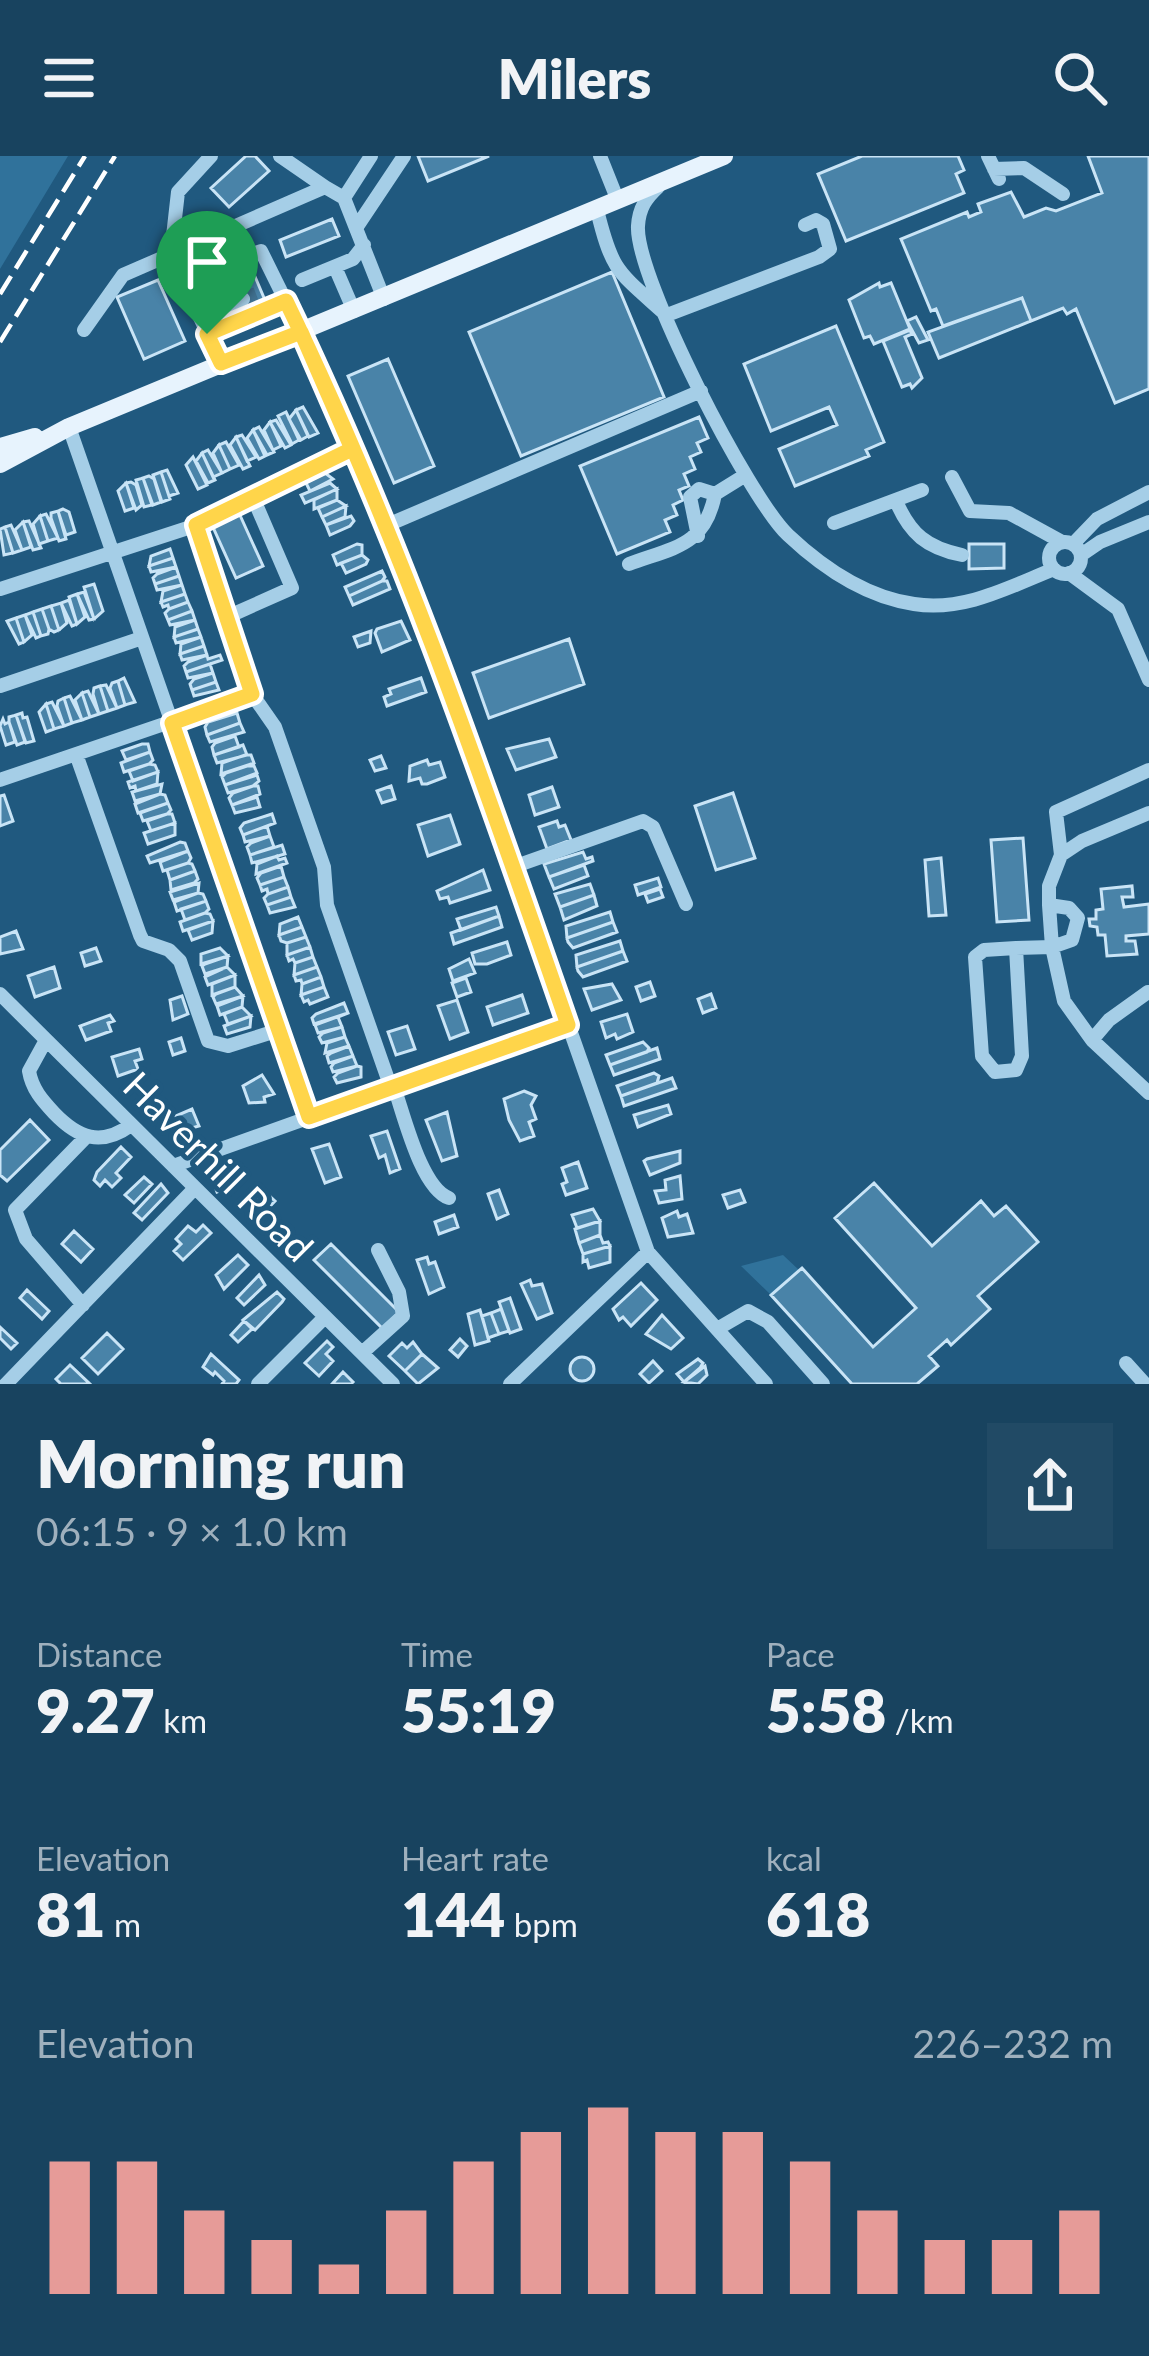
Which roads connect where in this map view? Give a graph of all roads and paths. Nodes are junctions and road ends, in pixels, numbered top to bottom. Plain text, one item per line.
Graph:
1 (211, 156) edge
2 (280, 156) edge
3 (371, 156) edge
4 (404, 156) edge
5 (600, 156) edge
6 (724, 156) edge
7 (700, 160) edge
8 (994, 168) edge
9 (667, 180) junction
10 (325, 187) junction
11 (1063, 194) dead end
12 (344, 198) junction
13 (618, 201) junction
14 (597, 209) junction
15 (805, 225) dead end
16 (356, 228) junction
17 (364, 245) junction
18 (172, 254) junction
19 (254, 261) dead end
20 (335, 266) junction
21 (231, 268) tunnel mouth
22 (302, 280) dead end
23 (277, 284) junction
24 (186, 285) junction
25 (261, 292) tunnel mouth
26 (384, 298) junction
27 (243, 299) tunnel mouth
28 (286, 301) junction
29 (354, 311) junction
30 (667, 315) junction
31 (200, 317) junction
32 (84, 330) dead end
33 (301, 332) junction
34 (207, 334) junction
35 (221, 363) junction
36 (701, 391) junction
37 (68, 427) junction
38 (0, 446) edge
39 (352, 449) junction
40 (0, 464) edge
41 (744, 476) junction
42 (952, 477) dead end
43 (922, 490) dead end
44 (1149, 492) edge
45 (715, 494) junction
46 (252, 495) junction
47 (896, 501) junction
48 (1149, 522) edge
49 (834, 523) dead end
50 (196, 525) junction
51 (385, 526) junction
52 (698, 536) junction
53 (1072, 547) junction
54 (112, 552) junction
55 (962, 555) dead end
56 (629, 564) dead end
57 (1061, 571) junction
58 (0, 589) edge
59 (227, 617) junction
60 (142, 638) junction
61 (1149, 680) edge
62 (0, 686) edge
63 (252, 694) junction
64 (172, 723) junction
65 (76, 754) junction
66 (1149, 770) edge
67 (0, 780) edge
68 (1149, 813) edge
69 (1060, 855) junction
70 (513, 867) junction
71 (686, 904) dead end
72 (1049, 905) junction
73 (1052, 947) junction
74 (1016, 949) junction
75 (1148, 992) edge
76 (0, 994) edge
77 (568, 1025) junction
78 (279, 1030) junction
79 (46, 1040) junction
80 (1092, 1040) junction
81 (393, 1088) junction
82 (1149, 1093) edge
83 (309, 1117) junction
84 (131, 1125) junction
85 (86, 1137) junction
86 (173, 1166) junction
87 (195, 1188) junction
88 (449, 1198) dead end
89 (378, 1250) dead end
90 (648, 1252) junction
91 (83, 1305) junction
92 (325, 1316) junction
93 (717, 1329) junction
94 (362, 1353) junction
95 (1126, 1363) dead end
96 (6, 1384) edge
97 (259, 1384) edge
98 (393, 1384) edge
99 (510, 1384) edge
100 (766, 1384) edge
101 (823, 1384) edge
102 (1145, 1384) edge

1 - 18 street
2 - 10 street
3 - 12 street
4 - 16 street
5 - 13 street
6 - 7 main road
7 - 9 main road
8 - 11 street
9 - 13 main road
9 - 30 street
10 - 12 street
10 - 18 street
12 - 16 street
13 - 14 main road
14 - 26 main road
14 - 30 street
15 - 30 street
16 - 17 street
17 - 20 street
17 - 26 street
18 - 24 street
18 - 32 street
19 - 23 street
20 - 22 street
20 - 29 street
21 - 24 street
23 - 25 street
23 - 28 street
24 - 31 street
26 - 29 main road
27 - 31 street
28 - 33 street
28 - 34 street
29 - 33 main road
30 - 36 street
31 - 34 street
33 - 35 main road
33 - 39 street
34 - 35 street
35 - 37 main road
36 - 41 street
36 - 51 street
37 - 38 main road
37 - 40 main road
37 - 54 street
39 - 46 street
39 - 51 street
41 - 45 street
41 - 57 street
42 - 53 street
43 - 47 street
44 - 53 street
45 - 52 street
45 - 52 street
46 - 50 street
46 - 59 street
47 - 49 street
47 - 55 street
48 - 53 street
50 - 54 street
50 - 59 street
51 - 70 street
52 - 56 street
53 - 57 street
53 - 57 street
54 - 58 street
54 - 60 street
57 - 61 street
59 - 63 street
60 - 62 street
60 - 64 street
63 - 64 street
63 - 81 street
64 - 65 street
64 - 78 street
65 - 67 street
65 - 78 street
66 - 69 street
68 - 69 street
69 - 72 street
70 - 71 street
70 - 77 street
72 - 73 street
72 - 73 street
73 - 74 street
73 - 80 street
74 - 74 street
75 - 80 street
76 - 79 street, Haverhill Road
77 - 81 street
77 - 90 street
78 - 83 street
79 - 84 street, Haverhill Road
79 - 85 street
80 - 82 street
81 - 83 street
81 - 88 street
83 - 86 street
84 - 85 street
84 - 86 street, Haverhill Road
85 - 91 street
86 - 87 street, Haverhill Road
87 - 91 street
87 - 92 street, Haverhill Road
89 - 94 street
90 - 93 street
90 - 99 street
91 - 96 street
92 - 94 street, Haverhill Road
92 - 97 street
93 - 100 street
93 - 101 street
94 - 98 street, Haverhill Road
95 - 102 street

